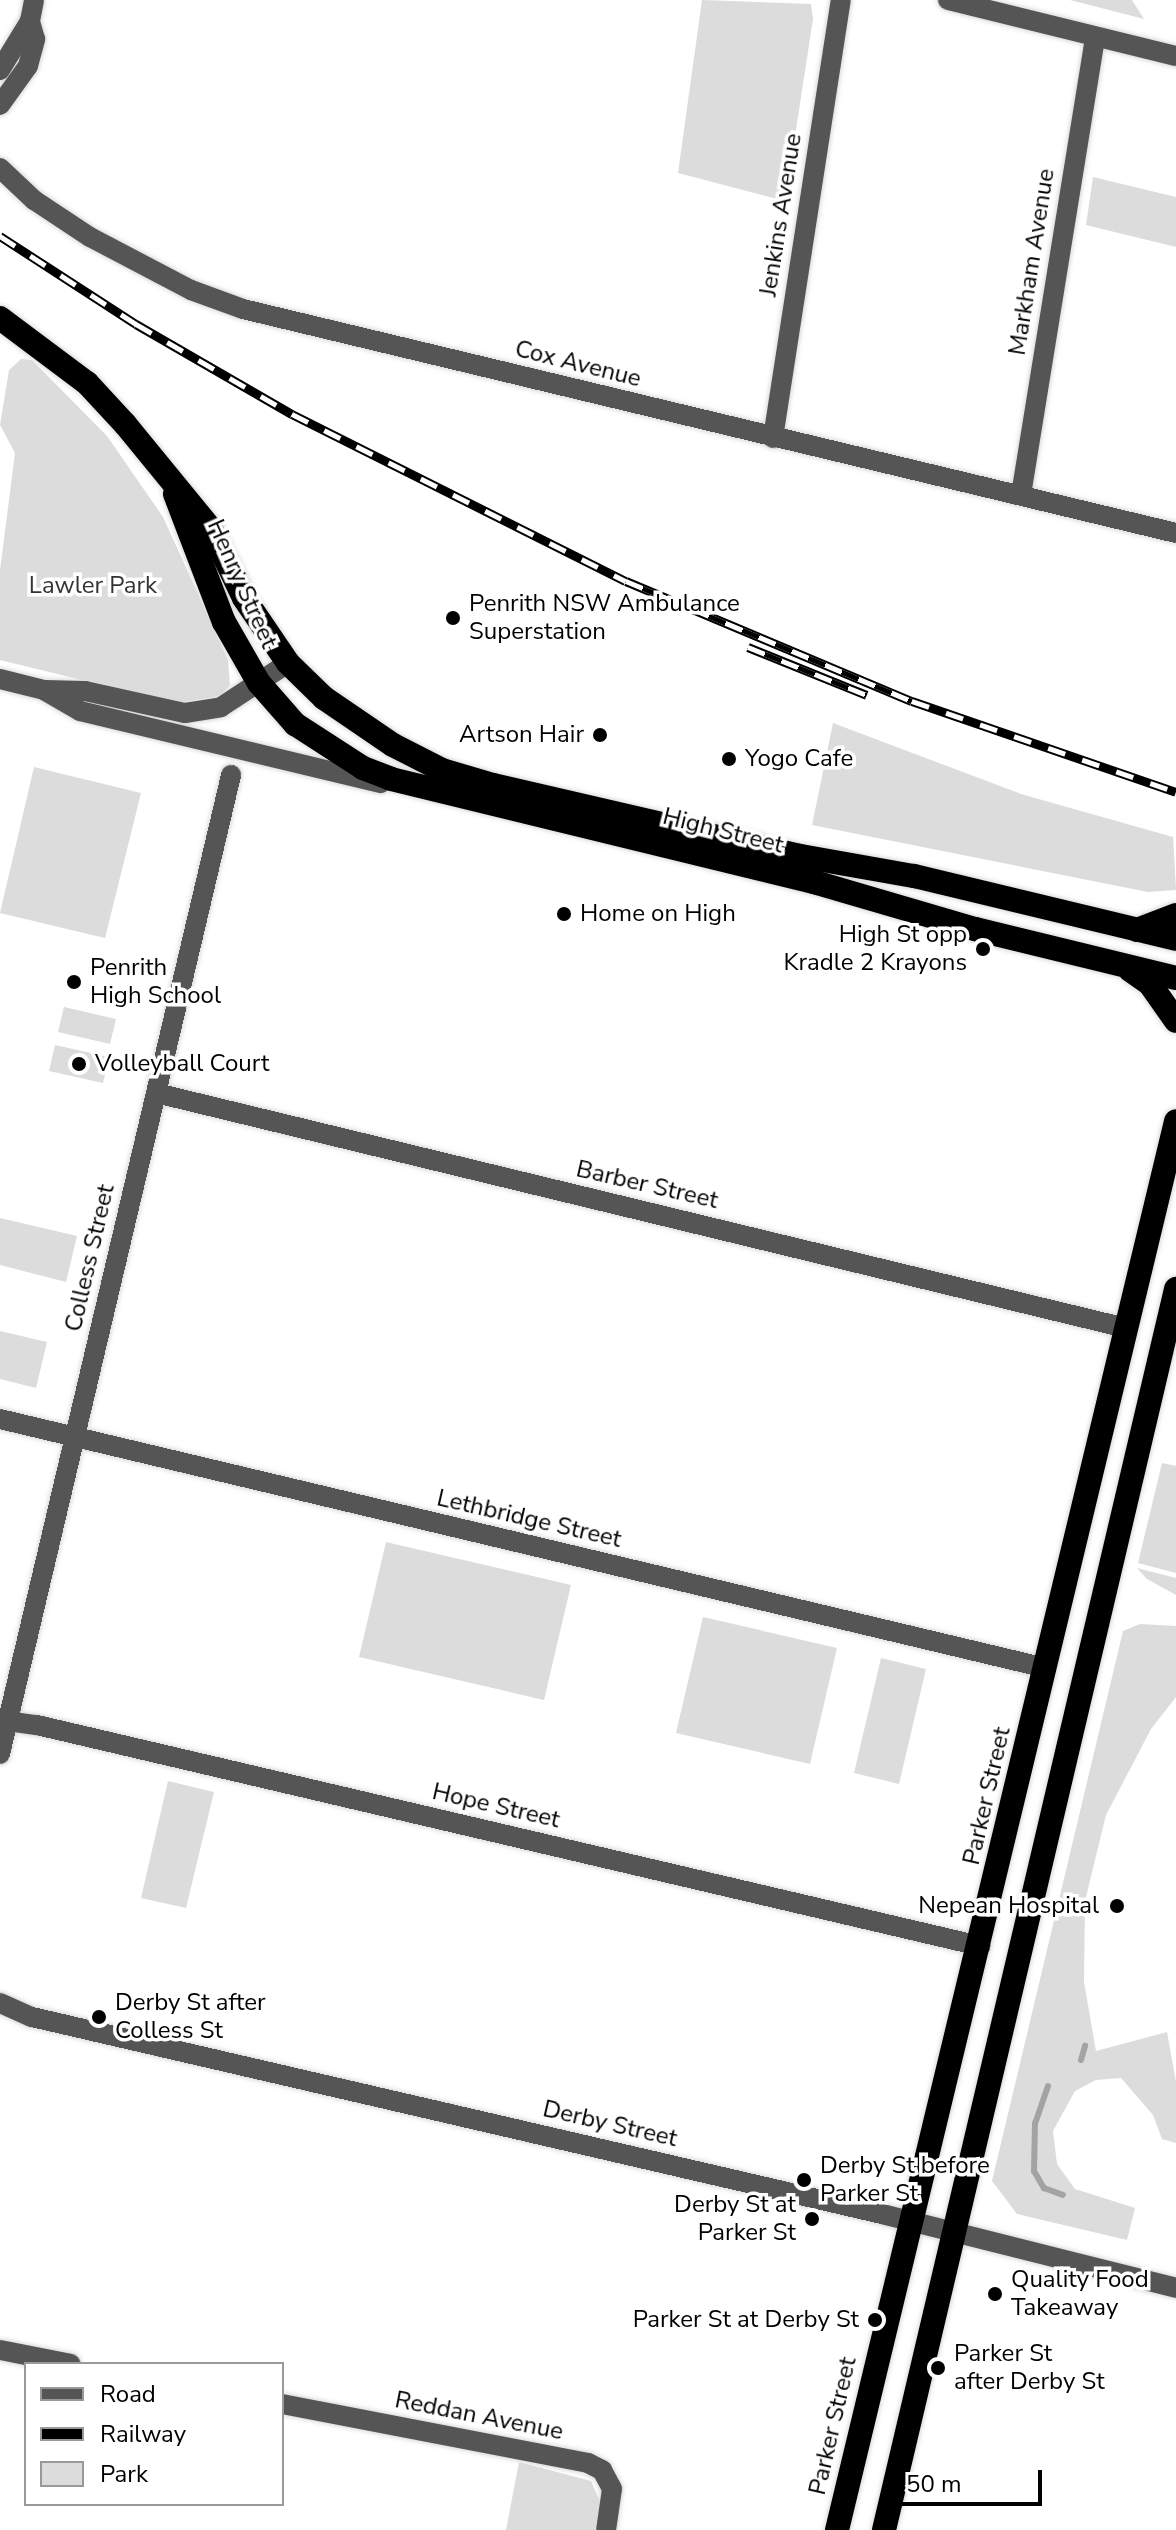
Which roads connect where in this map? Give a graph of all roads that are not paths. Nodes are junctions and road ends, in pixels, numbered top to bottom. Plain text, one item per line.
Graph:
1 (34, 0) edge
2 (841, 0) edge
3 (948, 0) edge
4 (1000, 6) edge
5 (30, 21) junction
6 (1095, 37) junction
7 (1176, 56) edge
8 (0, 70) edge
9 (0, 105) edge
10 (0, 168) edge
11 (0, 318) edge
12 (773, 438) junction
13 (170, 481) junction
14 (1021, 495) junction
15 (1176, 533) edge
16 (288, 663) junction
17 (0, 679) edge
18 (259, 683) junction
19 (44, 690) junction
20 (274, 703) joint
21 (231, 775) dead end
22 (436, 790) junction
23 (1176, 915) edge
24 (1137, 930) junction
25 (1176, 939) edge
26 (1123, 965) junction
27 (1176, 978) edge
28 (1176, 1021) edge
29 (156, 1093) junction
30 (1176, 1121) edge
31 (1176, 1289) edge
32 (1126, 1328) junction
33 (0, 1419) edge
34 (75, 1437) junction
35 (1046, 1668) junction
36 (4, 1721) edge
37 (0, 1754) edge
38 (980, 1946) junction
39 (0, 2003) edge
40 (0, 2016) edge
41 (32, 2017) junction
42 (911, 2222) junction
43 (953, 2234) junction
44 (1176, 2288) edge
45 (0, 2350) edge
46 (61, 2362) edge
47 (284, 2404) edge
48 (606, 2530) edge
49 (837, 2530) edge
50 (884, 2530) edge

1 - 5 street
2 - 12 street, Jenkins Avenue
3 - 4 street
4 - 6 street
5 - 8 street
5 - 9 street
6 - 7 street
6 - 14 street, Markham Avenue
10 - 12 street, Cox Avenue
11 - 13 highway, Henry Street
12 - 14 street, Cox Avenue
13 - 16 highway, Henry Street
13 - 18 highway, Henry Street
14 - 15 street, Cox Avenue
16 - 18 street
16 - 24 highway, High Street
17 - 19 street
18 - 19 street
18 - 20 highway, Henry Street
19 - 22 street
20 - 22 highway, High Street
21 - 29 street, Colless Street
22 - 26 highway, High Street
23 - 24 highway
24 - 25 highway, High Street
26 - 27 highway, High Street
26 - 28 highway
29 - 32 street, Barber Street
29 - 34 street, Colless Street
30 - 32 highway, Parker Street
31 - 43 highway
32 - 35 highway, Parker Street
33 - 34 street, Lethbridge Street
34 - 35 street, Lethbridge Street
34 - 36 street, Colless Street
35 - 38 highway, Parker Street
36 - 37 street, Colless Street
36 - 38 street, Hope Street
38 - 42 highway, Parker Street
39 - 41 street, Derby Street
40 - 41 street, Derby Street
41 - 42 street, Derby Street
42 - 43 street, Derby Street
42 - 49 highway, Parker Street
43 - 44 street, Derby Street
43 - 50 highway
45 - 46 street
47 - 48 street, Reddan Avenue

